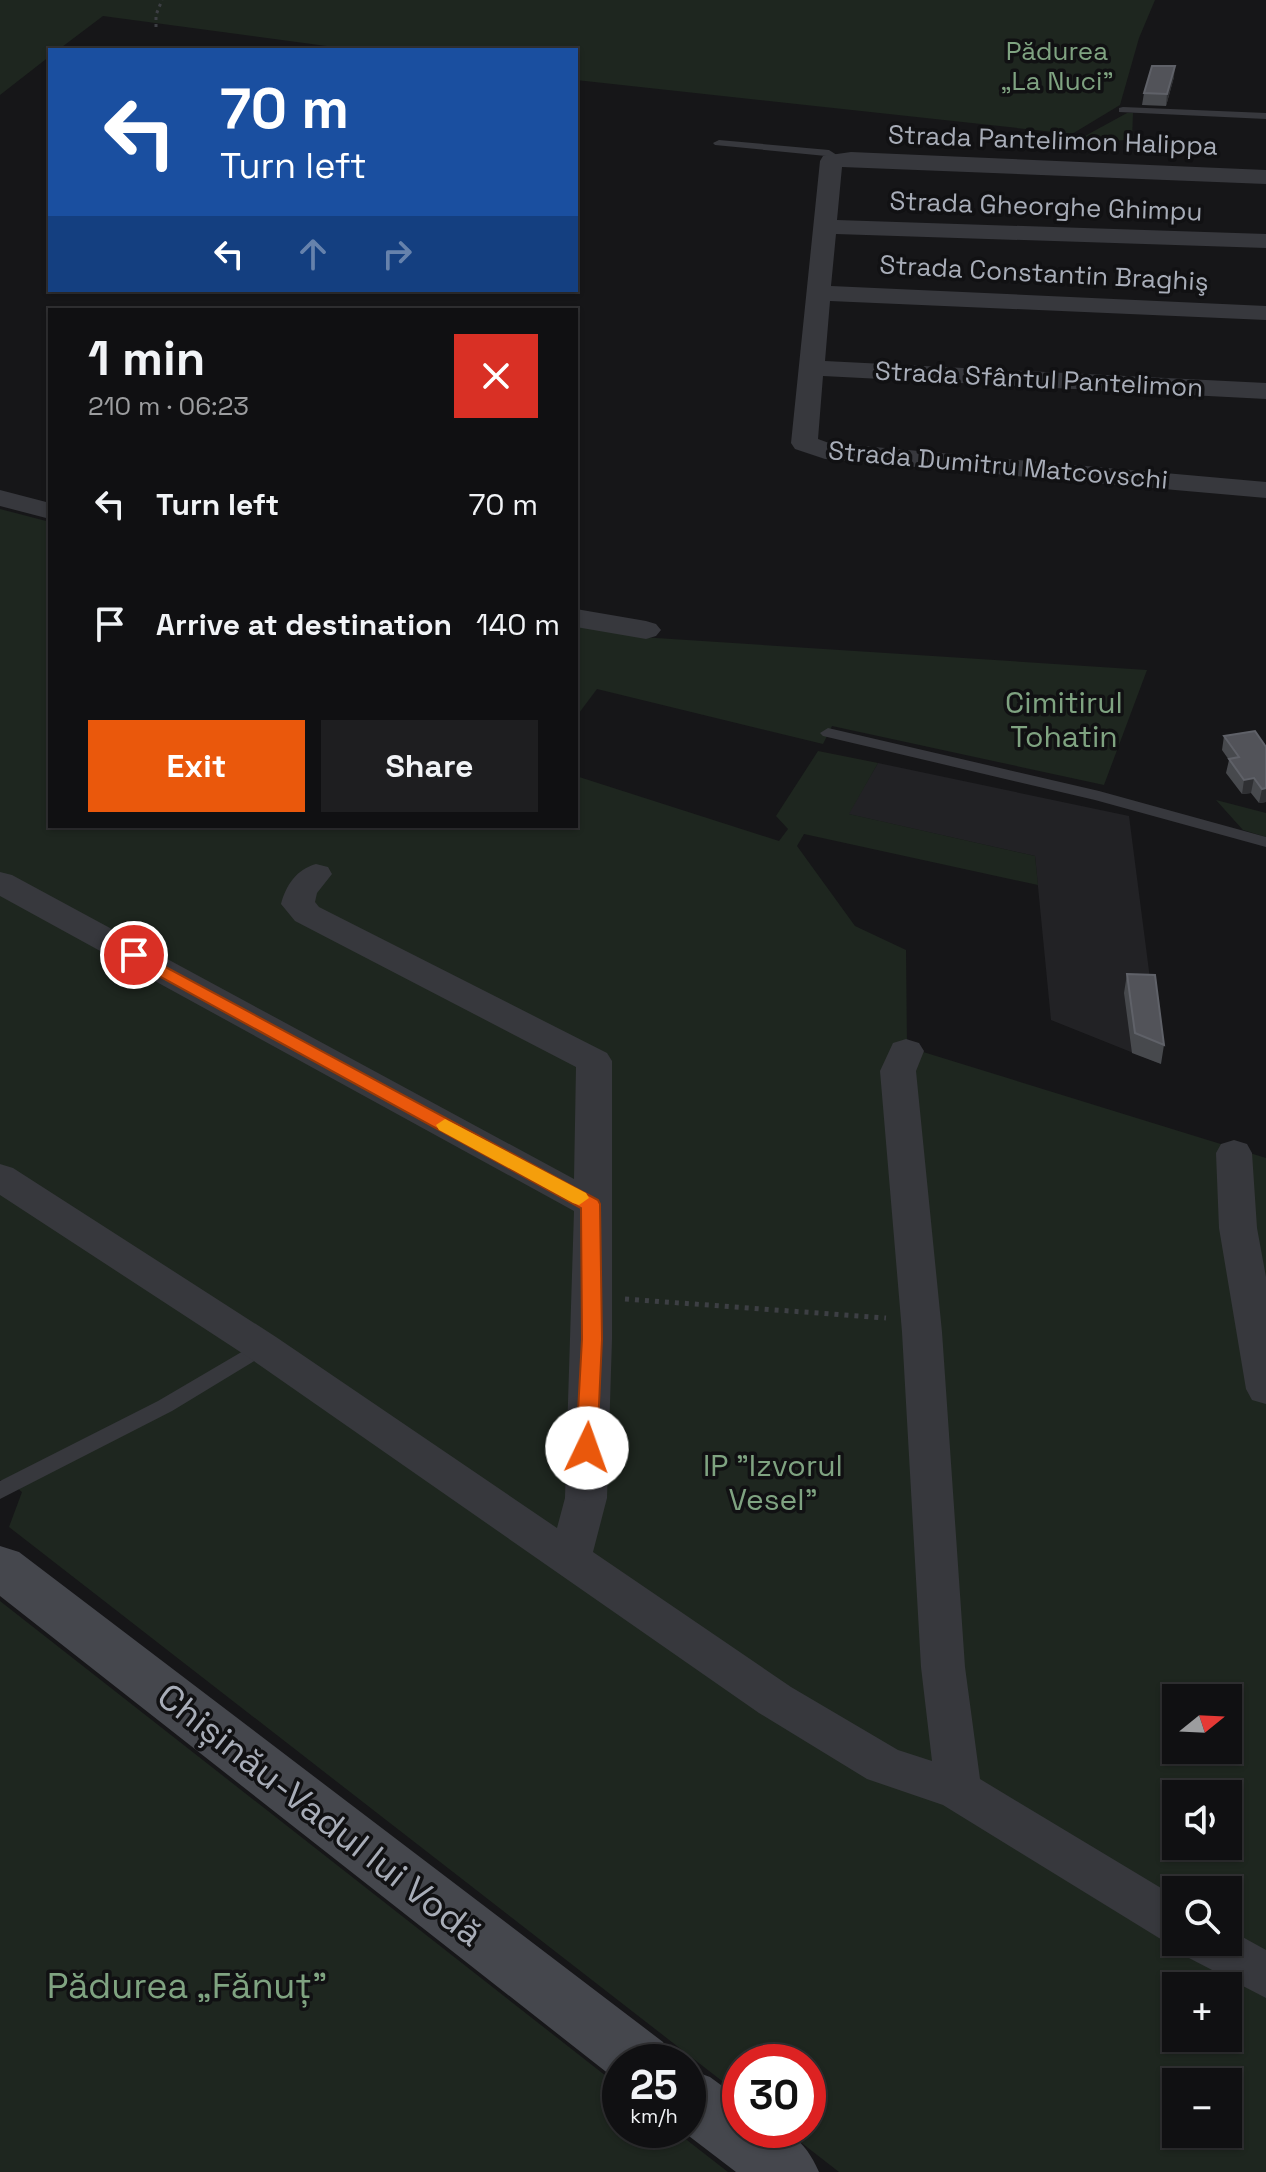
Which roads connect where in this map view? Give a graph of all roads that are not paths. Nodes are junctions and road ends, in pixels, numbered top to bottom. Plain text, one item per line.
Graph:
1 (1123, 110) dead end
2 (1265, 116) edge
3 (719, 143) dead end
4 (837, 159) junction
5 (1266, 177) edge
6 (825, 227) junction
7 (1266, 241) edge
8 (819, 293) junction
9 (1266, 313) edge
10 (811, 368) junction
11 (1266, 391) edge
12 (1266, 490) edge
13 (0, 498) edge
14 (48, 510) edge
15 (578, 618) edge
16 (646, 630) dead end
17 (828, 733) dead end
18 (1266, 842) edge
19 (316, 874) dead end
20 (0, 882) edge
21 (906, 1051) dead end
22 (1234, 1153) dead end
23 (0, 1177) edge
24 (591, 1204) junction
25 (262, 1347) junction
26 (1266, 1389) edge
27 (0, 1491) edge
28 (571, 1556) junction
29 (0, 1567) edge
30 (958, 1790) junction
31 (1162, 1914) edge
32 (1231, 1956) edge
33 (1266, 1976) edge
34 (618, 2044) edge
35 (706, 2111) edge
36 (787, 2172) edge

1 - 2 lane
3 - 4 lane
4 - 5 street, Strada Pantelimon Halippa
4 - 6 street, Strada Dumitru Matcovschi
6 - 7 street, Strada Gheorghe Ghimpu
6 - 8 street, Strada Dumitru Matcovschi
8 - 9 street, Strada Constantin Braghiş
8 - 10 street, Strada Dumitru Matcovschi
10 - 11 street, Strada Sfântul Pantelimon
10 - 12 street, Strada Dumitru Matcovschi
13 - 14 street
15 - 16 street
17 - 18 lane
19 - 24 street
20 - 24 street
21 - 30 street
22 - 26 street
23 - 25 street
24 - 28 street
25 - 27 lane
25 - 28 street
28 - 30 street
29 - 34 main road, Chișinău-Vadul lui Vodă
30 - 31 street
32 - 33 street
35 - 36 main road

